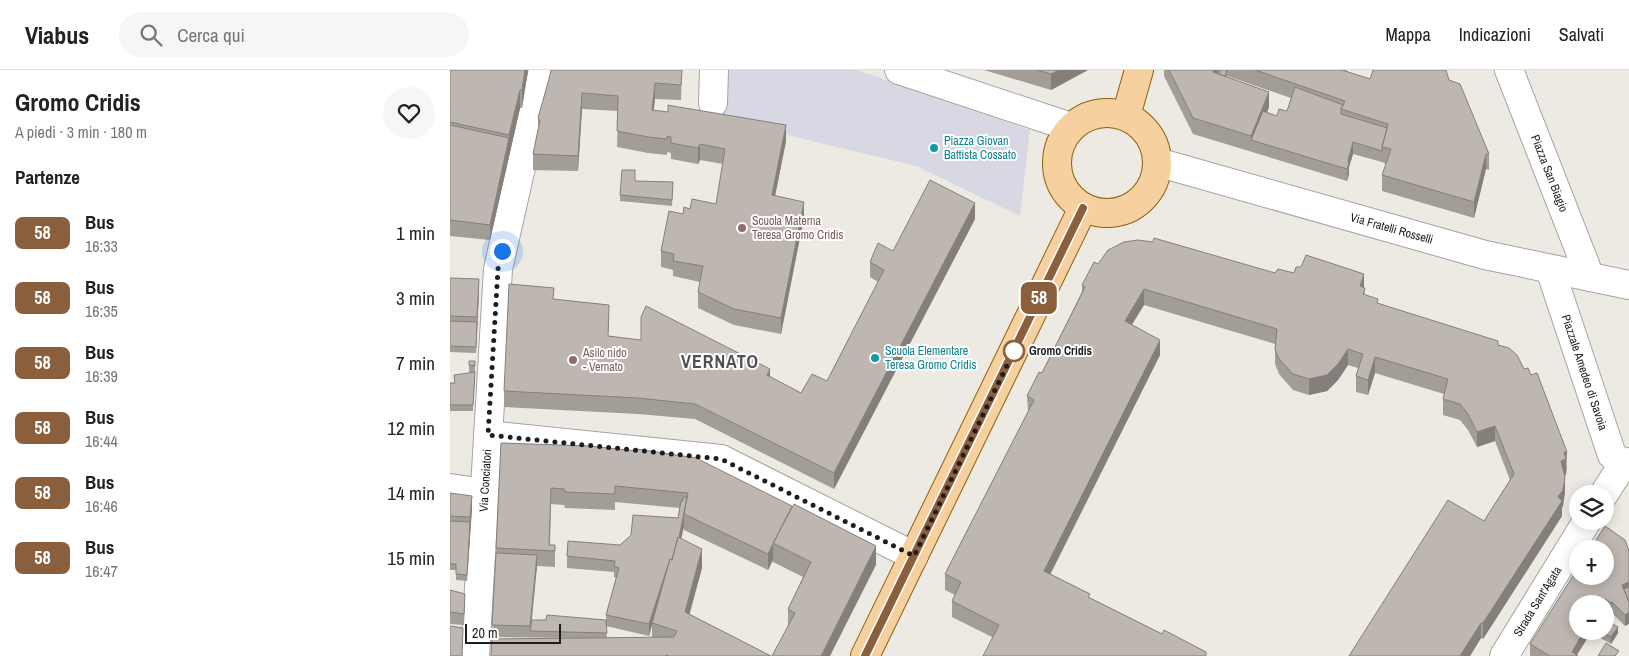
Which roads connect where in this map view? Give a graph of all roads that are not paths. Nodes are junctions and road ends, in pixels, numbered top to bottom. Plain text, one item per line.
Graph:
1 (543, 70) edge
2 (714, 70) edge
3 (899, 70) edge
4 (1139, 70) edge
5 (1510, 70) edge
6 (713, 103) dead end
7 (1126, 116) junction
8 (1071, 127) junction
9 (1158, 162) junction
10 (1083, 208) junction
11 (1550, 269) junction
12 (1590, 277) junction
13 (1629, 285) edge
14 (488, 435) junction
15 (1626, 463) edge
16 (1610, 485) edge
17 (450, 488) edge
18 (484, 493) junction
19 (1581, 530) edge
20 (914, 556) junction
21 (475, 656) edge
22 (865, 656) edge
23 (1504, 656) edge

1 - 14 street, Via Conciatori
2 - 6 street
3 - 8 street
4 - 7 main road
5 - 12 street, Piazza San Biagio
7 - 8 main road
7 - 9 main road
8 - 10 main road
9 - 10 main road
9 - 11 street, Via Fratelli Rosselli
10 - 20 main road
11 - 12 street, Via Fratelli Rosselli
11 - 15 street, Piazzale Amedeo di Savoia
12 - 13 street, Via Fratelli Rosselli
14 - 18 street, Via Conciatori
14 - 20 street
15 - 16 street
17 - 18 street
18 - 21 street, Via Conciatori
19 - 23 street, Strada Sant'Agata
20 - 22 main road

